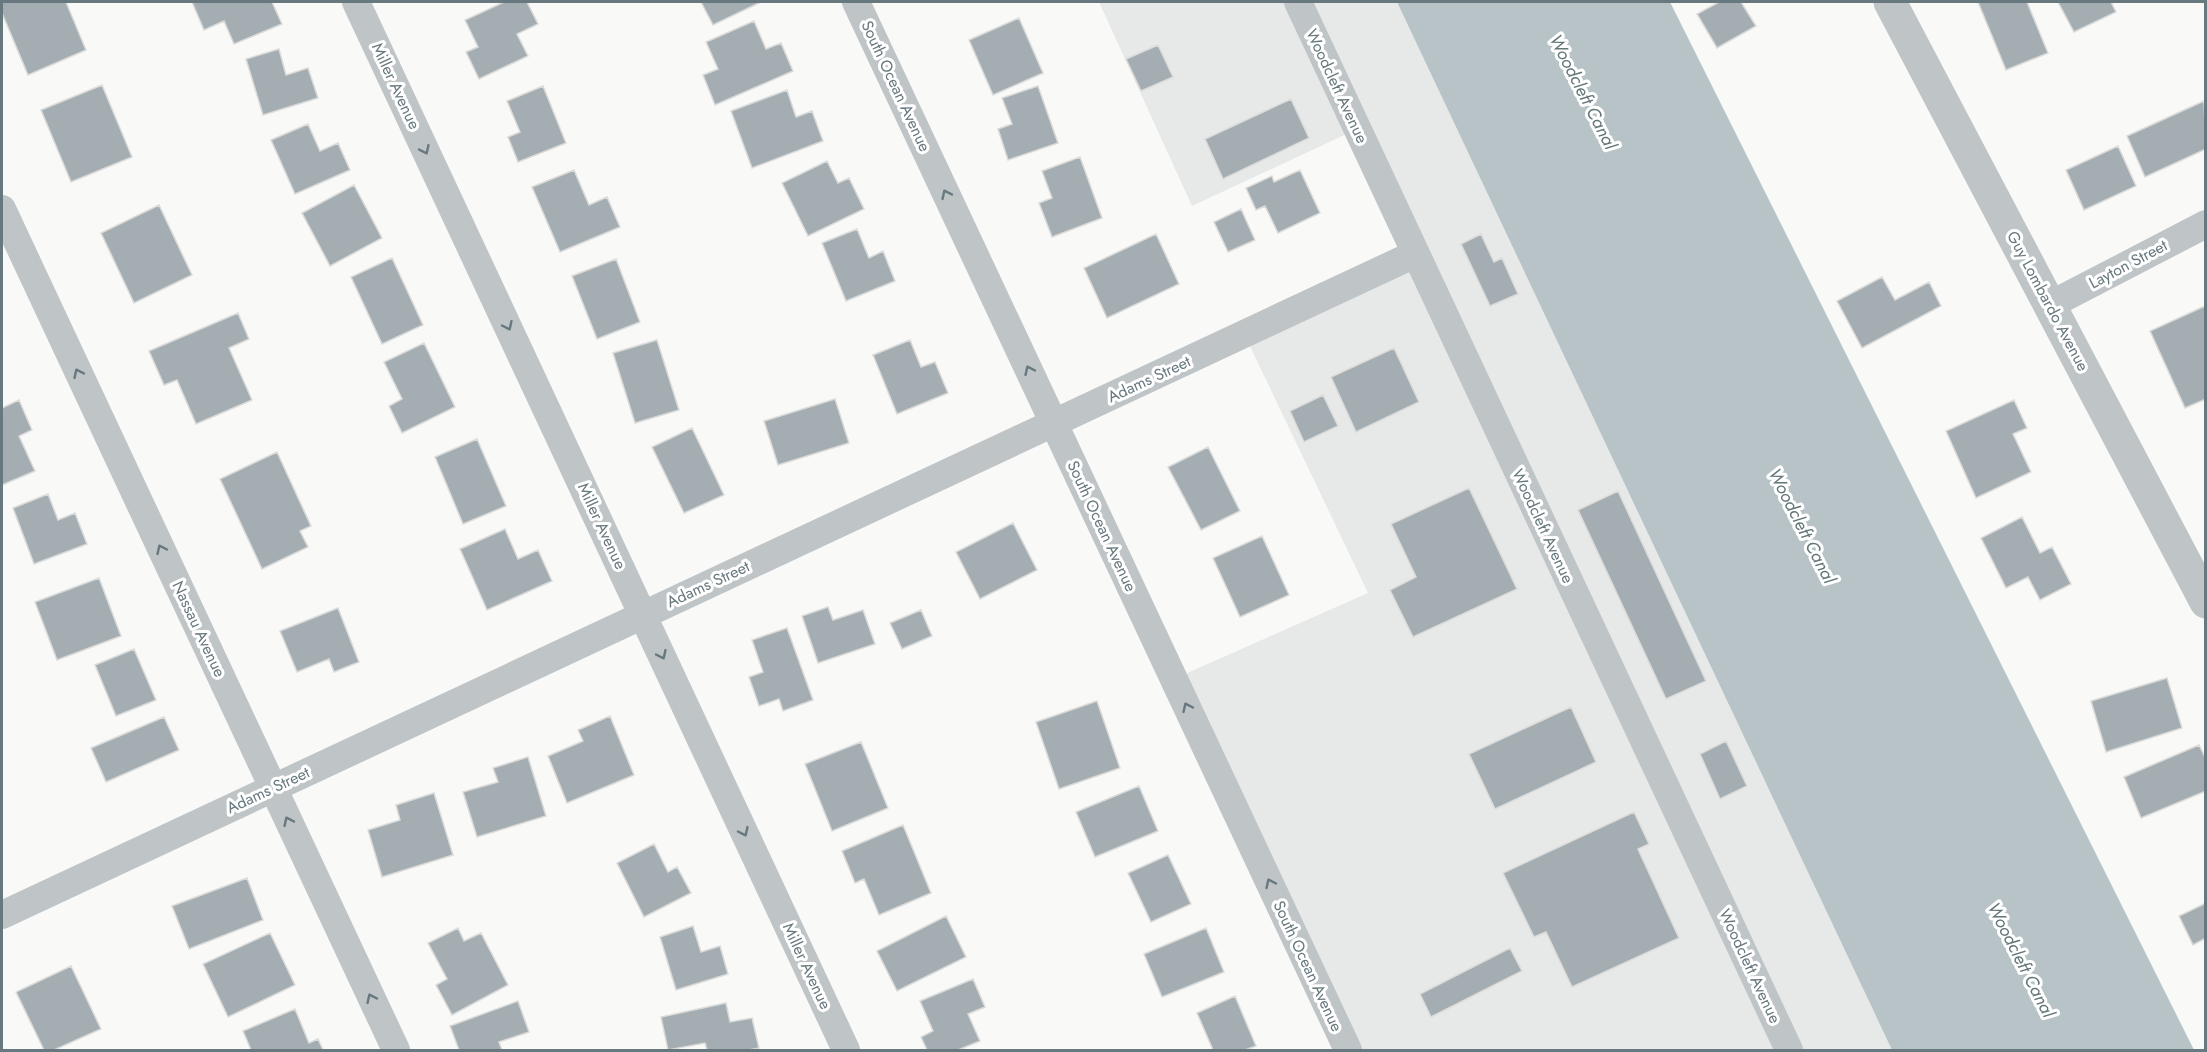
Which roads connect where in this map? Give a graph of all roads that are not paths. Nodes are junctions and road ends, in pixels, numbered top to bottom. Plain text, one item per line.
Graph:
1 (356, 2) edge
2 (856, 2) edge
3 (1298, 2) edge
4 (1890, 2) edge
5 (2, 209) edge
6 (2205, 224) edge
7 (1415, 254) junction
8 (2050, 305) junction
9 (1054, 423) junction
10 (2205, 602) edge
11 (643, 614) junction
12 (273, 787) junction
13 (2, 915) edge
14 (396, 1050) edge
15 (846, 1050) edge
16 (1348, 1050) edge
17 (1790, 1050) edge

1 -> 11 street, Miller Avenue
9 -> 2 street, South Ocean Avenue
3 - 7 street, Woodcleft Avenue
4 - 8 street, Guy Lombardo Avenue
12 -> 5 street, Nassau Avenue
6 - 8 street, Layton Street
7 - 9 street, Adams Street
7 - 17 street, Woodcleft Avenue
8 - 10 street, Guy Lombardo Avenue
9 - 11 street, Adams Street
16 -> 9 street, South Ocean Avenue
11 - 12 street, Adams Street
11 -> 15 street, Miller Avenue
12 - 13 street, Adams Street
14 -> 12 street, Nassau Avenue

